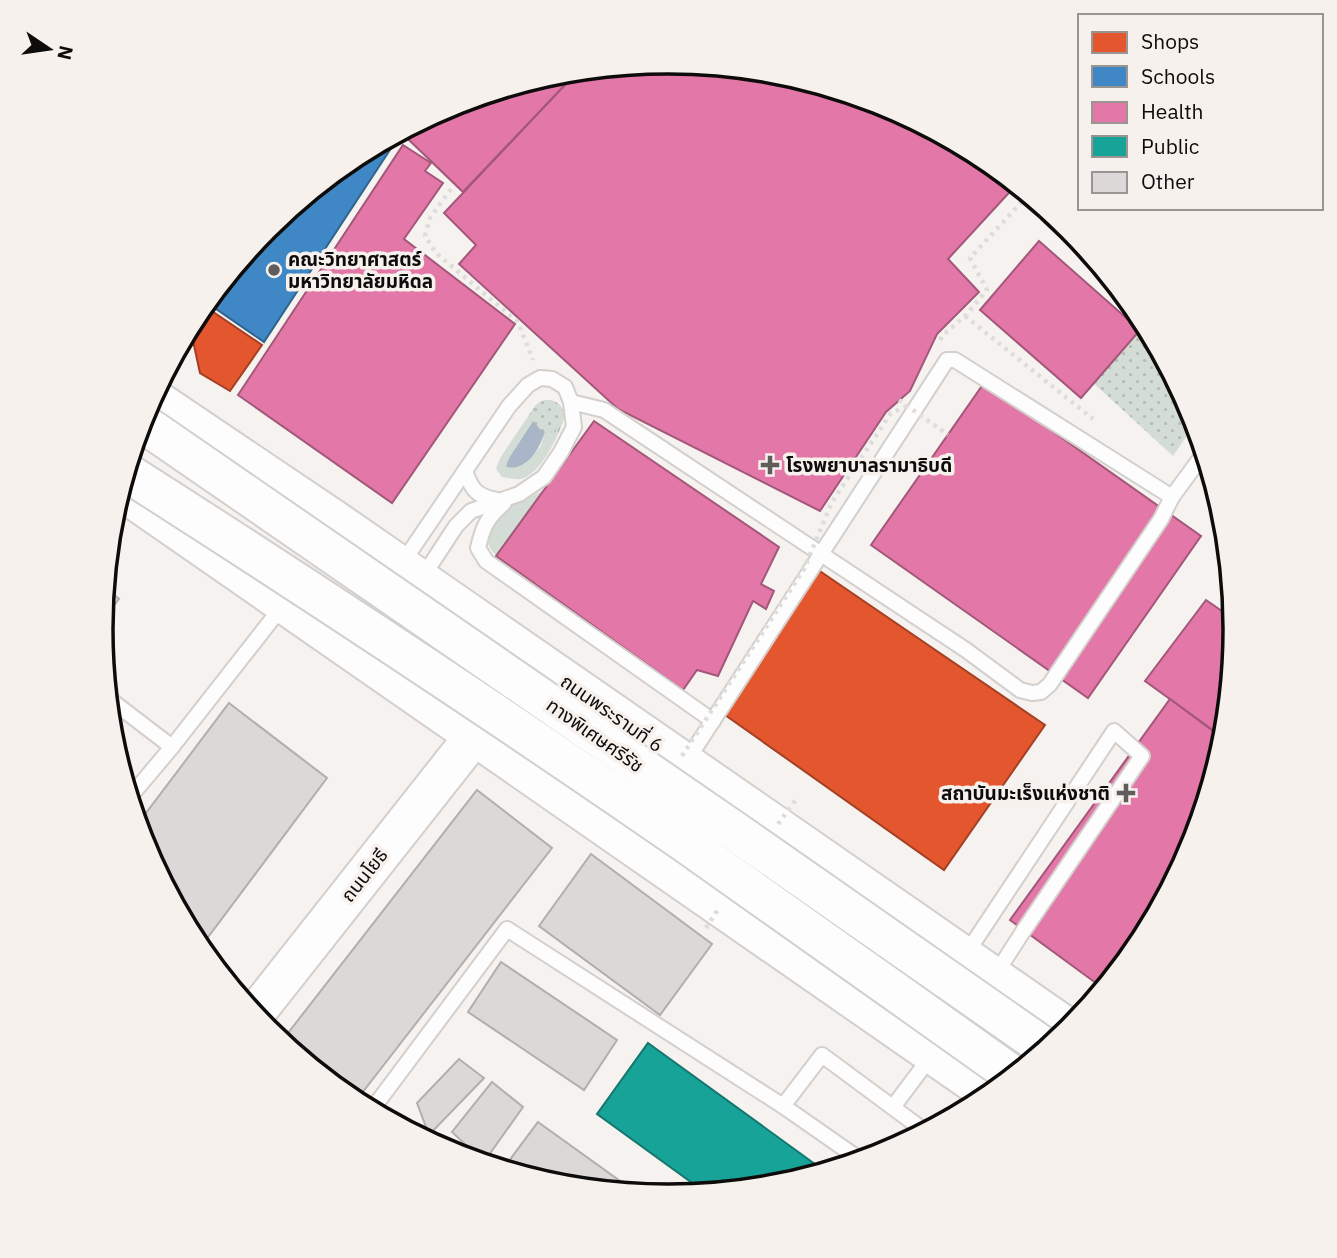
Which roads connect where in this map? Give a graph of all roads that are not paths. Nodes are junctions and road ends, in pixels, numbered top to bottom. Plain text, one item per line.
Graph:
1 (571, 402) junction
2 (161, 403) edge
3 (150, 428) edge
4 (1198, 461) edge
5 (465, 471) junction
6 (134, 477) edge
7 (129, 497) edge
8 (1172, 497) junction
9 (504, 499) junction
10 (822, 553) junction
11 (410, 573) junction
12 (284, 603) junction
13 (119, 707) edge
14 (713, 721) junction
15 (475, 735) junction
16 (172, 747) junction
17 (680, 765) junction
18 (137, 789) edge
19 (980, 966) junction
20 (261, 1006) edge
21 (1060, 1023) edge
22 (1039, 1043) edge
23 (932, 1054) junction
24 (1006, 1071) edge
25 (981, 1088) edge
26 (378, 1102) edge
27 (783, 1106) junction
28 (893, 1107) junction
29 (917, 1125) edge
30 (851, 1153) edge

1 - 5 lane
1 - 9 lane
1 - 10 lane
2 - 11 main road, ถนนพระรามที่ 6
3 - 22 main road, ทางพิเศษศรีรัช, bridge
4 - 8 lane
5 - 9 lane
5 - 11 lane
6 - 24 main road, ทางพิเศษศรีรัช, bridge
7 - 12 main road
8 - 10 lane
8 - 10 lane
9 - 11 lane
9 - 14 lane
10 - 14 lane
11 - 17 main road, ถนนพระรามที่ 6
12 - 15 main road
12 - 16 lane
13 - 16 lane
14 - 17 lane
15 - 20 main road, ถนนโยธี
15 - 23 main road
16 - 18 lane
17 - 19 main road, ถนนพระรามที่ 6
19 - 19 lane
19 - 21 main road, ถนนพระรามที่ 6
23 - 25 main road
23 - 28 lane
26 - 27 lane
27 - 28 lane
27 - 30 lane
28 - 29 lane

